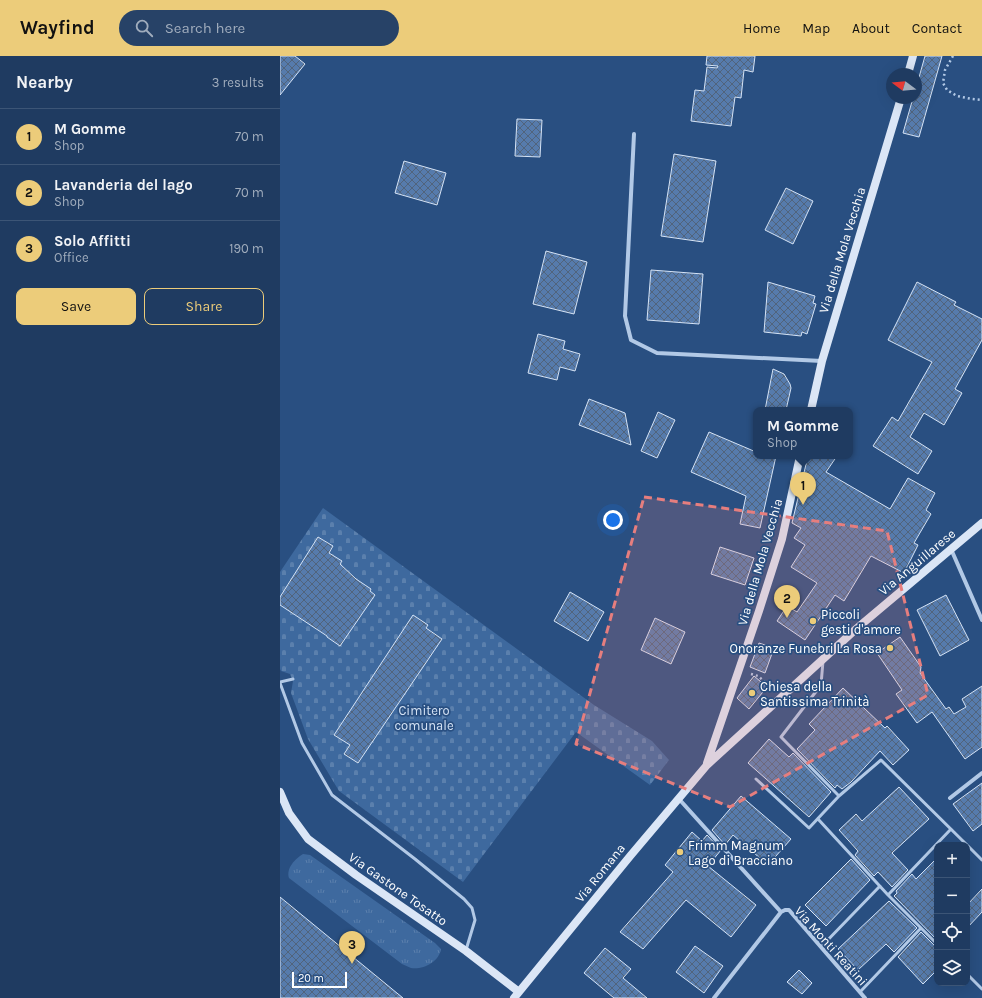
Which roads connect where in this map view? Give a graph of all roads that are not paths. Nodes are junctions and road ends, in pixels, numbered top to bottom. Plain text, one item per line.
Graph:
1 (913, 56) edge
2 (910, 68) edge
3 (899, 104) edge
4 (634, 134) dead end
5 (822, 361) junction
6 (812, 407) edge
7 (799, 459) edge
8 (982, 523) edge
9 (951, 549) junction
10 (982, 620) edge
11 (823, 659) junction
12 (293, 679) dead end
13 (280, 682) edge
14 (707, 765) junction
15 (982, 773) edge
16 (756, 779) dead end
17 (280, 792) edge
18 (839, 796) junction
19 (679, 798) junction
20 (950, 798) dead end
21 (818, 819) junction
22 (951, 829) junction
23 (964, 842) edge
24 (970, 848) edge
25 (982, 860) edge
26 (880, 886) junction
27 (888, 895) junction
28 (781, 912) junction
29 (921, 928) junction
30 (934, 941) edge
31 (821, 947) junction
32 (466, 951) junction
33 (970, 977) edge
34 (982, 989) edge
35 (860, 992) junction
36 (516, 995) edge
37 (714, 998) edge
38 (865, 998) edge

1 - 2 street
3 - 5 street, Via della Mola Vecchia
4 - 5 street
5 - 6 street, Via della Mola Vecchia
7 - 14 street, Via della Mola Vecchia
8 - 9 street, Via Anguillarese
9 - 10 street
9 - 11 street, Via Anguillarese
11 - 14 street, Via Anguillarese
11 - 18 lane
12 - 13 lane
13 - 32 lane
14 - 19 street, Via Romana
15 - 20 street
16 - 21 lane
17 - 32 street, Via Gastone Tosatto
18 - 21 lane
18 - 22 lane
19 - 28 street, Via Monti Reatini
19 - 36 street, Via Romana
21 - 26 lane
22 - 23 lane
22 - 27 lane
24 - 25 lane
26 - 27 lane
26 - 31 lane
27 - 29 lane
28 - 31 street, Via Monti Reatini
28 - 37 street, Via Monti Reatini
29 - 30 lane
29 - 35 lane
31 - 35 street, Via Monti Reatini
32 - 36 street, Via Gastone Tosatto
33 - 34 lane
35 - 38 street, Via Monti Reatini

